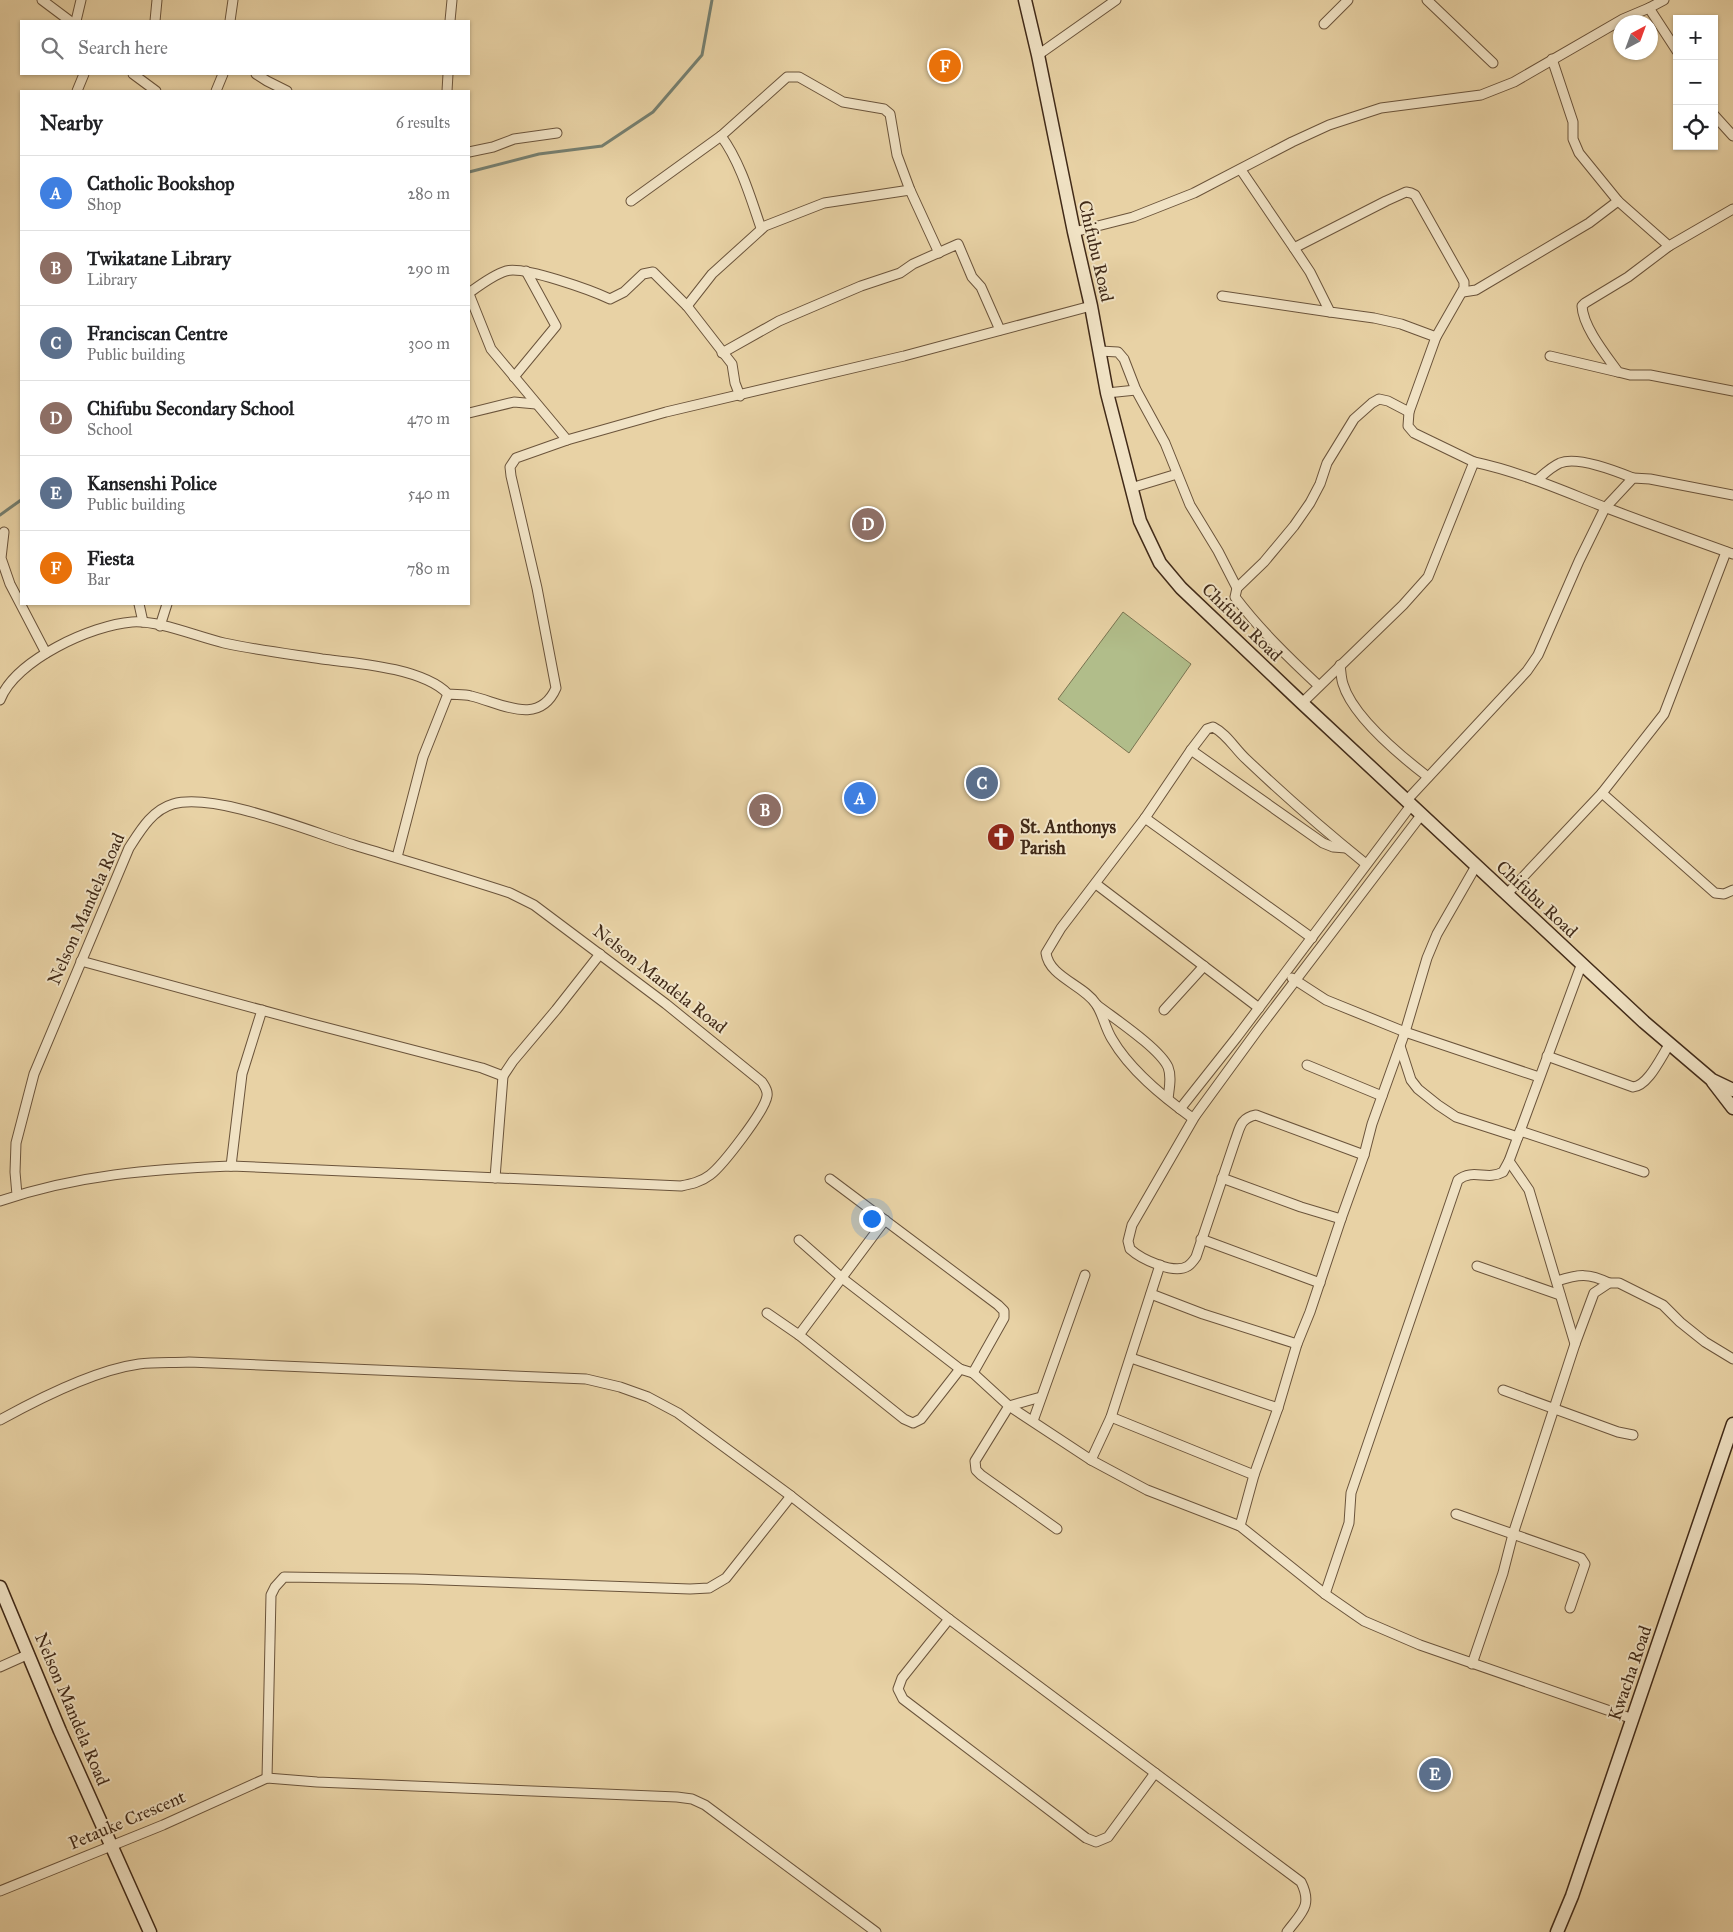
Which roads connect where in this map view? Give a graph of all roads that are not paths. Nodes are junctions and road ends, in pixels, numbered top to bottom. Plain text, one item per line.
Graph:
1 (42, 0) edge
2 (81, 0) edge
3 (158, 0) edge
4 (233, 0) edge
5 (452, 0) edge
6 (1025, 0) edge
7 (1116, 0) edge
8 (1348, 0) edge
9 (1427, 0) edge
10 (1664, 0) edge
11 (1649, 8) junction
12 (69, 20) edge
13 (76, 20) edge
14 (154, 20) edge
15 (230, 20) edge
16 (450, 20) edge
17 (1324, 24) dead end
18 (1673, 45) edge
19 (1038, 55) junction
20 (1552, 59) junction
21 (1493, 63) dead end
22 (84, 75) edge
23 (223, 75) edge
24 (257, 75) edge
25 (448, 75) edge
26 (146, 78) edge
27 (78, 90) edge
28 (155, 90) edge
29 (216, 90) edge
30 (285, 90) edge
31 (447, 90) edge
32 (1718, 119) edge
33 (557, 133) dead end
34 (721, 136) junction
35 (1733, 136) edge
36 (470, 152) edge
37 (1241, 170) junction
38 (910, 190) junction
39 (631, 201) dead end
40 (1618, 201) junction
41 (1733, 209) edge
42 (761, 228) junction
43 (1074, 232) junction
44 (1669, 246) junction
45 (1294, 248) junction
46 (939, 253) junction
47 (526, 271) junction
48 (470, 292) edge
49 (1463, 292) junction
50 (470, 296) edge
51 (1222, 296) dead end
52 (687, 306) junction
53 (1091, 306) junction
54 (1330, 312) junction
55 (1000, 330) junction
56 (1436, 337) junction
57 (1100, 351) junction
58 (722, 353) junction
59 (1550, 356) dead end
60 (1618, 372) junction
61 (514, 377) junction
62 (1136, 390) junction
63 (1733, 391) edge
64 (1107, 393) junction
65 (740, 396) junction
66 (536, 404) junction
67 (1409, 412) junction
68 (470, 413) edge
69 (567, 440) junction
70 (1474, 462) junction
71 (1177, 474) junction
72 (1633, 478) junction
73 (1537, 480) junction
74 (1131, 488) junction
75 (1733, 495) edge
76 (1605, 508) junction
77 (4, 532) dead end
78 (1729, 553) edge
79 (1236, 588) junction
80 (20, 603) edge
81 (21, 605) edge
82 (140, 605) edge
83 (167, 605) edge
84 (142, 622) junction
85 (160, 626) junction
86 (46, 653) junction
87 (1340, 665) junction
88 (1319, 686) junction
89 (448, 694) junction
90 (0, 700) edge
91 (1302, 703) junction
92 (1191, 750) junction
93 (1428, 777) junction
94 (1602, 792) junction
95 (1409, 802) junction
96 (1422, 814) junction
97 (1145, 818) junction
98 (1346, 848) junction
99 (397, 857) junction
100 (1366, 864) junction
101 (1476, 866) junction
102 (1096, 884) junction
103 (1733, 890) edge
104 (1506, 895) junction
105 (1334, 908) junction
106 (1345, 915) junction
107 (1312, 938) junction
108 (600, 954) junction
109 (81, 961) junction
110 (1582, 963) junction
111 (1204, 966) junction
112 (1285, 974) junction
113 (1296, 981) junction
114 (1096, 1004) junction
115 (1259, 1008) junction
116 (262, 1010) junction
117 (1164, 1010) dead end
118 (1405, 1032) junction
119 (1237, 1037) junction
120 (1247, 1044) junction
121 (1669, 1045) junction
122 (1400, 1046) junction
123 (1547, 1056) junction
124 (1307, 1065) dead end
125 (503, 1076) junction
126 (1539, 1078) junction
127 (1712, 1080) junction
128 (1733, 1090) edge
129 (1382, 1096) junction
130 (1168, 1099) junction
131 (1733, 1108) edge
132 (1180, 1109) junction
133 (1195, 1116) junction
134 (1519, 1134) junction
135 (1364, 1155) junction
136 (1510, 1161) junction
137 (231, 1166) junction
138 (1644, 1172) dead end
139 (495, 1178) junction
140 (1222, 1178) junction
141 (830, 1180) dead end
142 (17, 1195) junction
143 (0, 1201) edge
144 (1341, 1219) junction
145 (885, 1220) junction
146 (1201, 1239) junction
147 (799, 1240) dead end
148 (1160, 1265) junction
149 (1477, 1266) dead end
150 (1085, 1276) dead end
151 (842, 1278) junction
152 (1557, 1281) junction
153 (1320, 1283) junction
154 (1609, 1283) junction
155 (1151, 1294) junction
156 (1560, 1295) junction
157 (768, 1313) dead end
158 (799, 1335) junction
159 (1296, 1344) junction
160 (1575, 1344) junction
161 (1131, 1358) junction
162 (1733, 1359) edge
163 (960, 1369) junction
164 (973, 1373) junction
165 (1503, 1390) dead end
166 (1041, 1397) junction
167 (1009, 1406) junction
168 (1278, 1408) junction
169 (1553, 1408) junction
170 (1111, 1417) junction
171 (0, 1420) edge
172 (1033, 1421) junction
173 (1733, 1424) edge
174 (1633, 1435) dead end
175 (1091, 1460) junction
176 (1254, 1475) junction
177 (791, 1496) junction
178 (1456, 1514) dead end
179 (1240, 1526) junction
180 (1057, 1529) dead end
181 (1513, 1534) junction
182 (0, 1587) edge
183 (1325, 1594) junction
184 (1570, 1608) dead end
185 (949, 1618) junction
186 (29, 1654) junction
187 (1472, 1664) junction
188 (0, 1667) edge
189 (1632, 1719) junction
190 (1156, 1773) junction
191 (267, 1778) junction
192 (112, 1845) junction
193 (0, 1891) edge
194 (150, 1932) edge
195 (876, 1932) edge
196 (1287, 1932) edge
197 (1557, 1932) edge

1 - 12 street
2 - 13 street
3 - 14 street
4 - 15 street
5 - 16 street
6 - 19 main road, Chifubu Road
7 - 19 street
8 - 17 street
9 - 21 street
10 - 11 street
11 - 18 street
11 - 20 street
19 - 43 main road, Chifubu Road
20 - 37 street
20 - 40 street
22 - 27 street
23 - 29 street
24 - 30 street
25 - 31 street
26 - 28 street
32 - 35 street
33 - 36 street
34 - 38 street
34 - 39 street
34 - 42 street
37 - 43 street
37 - 45 street
38 - 42 street
38 - 46 street
40 - 44 street
40 - 49 street
41 - 44 street
42 - 52 street
43 - 53 main road, Chifubu Road
44 - 60 street
45 - 49 street
45 - 54 street
46 - 55 street
46 - 58 street
47 - 48 street
47 - 52 street
47 - 61 street
49 - 56 street
50 - 61 street
51 - 54 street
52 - 58 street
53 - 55 street
53 - 57 main road, Chifubu Road
54 - 56 street
55 - 65 street
56 - 67 street
57 - 62 street
57 - 64 main road, Chifubu Road
58 - 65 street
59 - 60 street
60 - 63 street
61 - 66 street
62 - 64 street
62 - 71 street
64 - 74 main road, Chifubu Road
65 - 69 street
66 - 68 street
66 - 69 street
67 - 70 street
67 - 79 street
69 - 89 street
70 - 73 street
70 - 87 street
71 - 74 street
71 - 79 street
72 - 73 street
72 - 75 street
72 - 76 street
73 - 76 street
74 - 91 main road, Chifubu Road
76 - 78 street
76 - 93 street
77 - 80 street
78 - 94 street
79 - 88 street
81 - 86 street
82 - 84 street
83 - 85 street
84 - 85 street
84 - 86 street
85 - 89 street
86 - 90 street
87 - 88 street
87 - 93 street
88 - 91 street
89 - 99 street
91 - 95 main road, Chifubu Road
92 - 97 street
92 - 98 street
92 - 98 street
93 - 95 street
94 - 103 street
94 - 104 street
95 - 96 main road, Chifubu Road
95 - 100 street
96 - 101 main road, Chifubu Road
96 - 106 street
97 - 102 street
97 - 107 street
98 - 100 street
99 - 108 street, Nelson Mandela Road
99 - 109 street, Nelson Mandela Road
100 - 105 street
101 - 104 main road, Chifubu Road
101 - 118 street
102 - 111 street
102 - 114 street
104 - 110 main road, Chifubu Road
105 - 106 street
105 - 107 street
106 - 113 street
107 - 112 street
108 - 125 street
108 - 139 street, Nelson Mandela Road
109 - 116 street
109 - 142 street, Nelson Mandela Road
110 - 121 main road, Chifubu Road
110 - 123 street
111 - 115 street
111 - 117 street
112 - 113 street
112 - 115 street
113 - 118 street
113 - 120 street
114 - 130 street
114 - 130 street
115 - 119 street
116 - 125 street
116 - 137 street
118 - 122 street
118 - 126 street
119 - 120 street
119 - 132 street
120 - 133 street
121 - 123 street
121 - 127 main road, Chifubu Road
122 - 129 street
122 - 134 street
123 - 126 street
124 - 129 street
125 - 139 street
126 - 134 street
127 - 128 main road, Chifubu Road
127 - 131 main road
129 - 135 street
130 - 132 street
132 - 133 street
133 - 148 street
134 - 136 street
134 - 138 street
135 - 140 street
135 - 144 street
136 - 152 street
136 - 183 street
137 - 139 street, Nelson Mandela Road
137 - 142 street, Nelson Mandela Road
140 - 144 street
140 - 146 street
141 - 145 street
142 - 143 street, Nelson Mandela Road
144 - 153 street
145 - 151 street
145 - 164 street
146 - 148 street
146 - 153 street
147 - 151 street
148 - 155 street
149 - 156 street
150 - 166 street
151 - 158 street
151 - 163 street
152 - 154 street
152 - 156 street
153 - 159 street
154 - 160 street
154 - 162 street
155 - 159 street
155 - 161 street
156 - 160 street
157 - 158 street
158 - 163 street
159 - 168 street
160 - 169 street
161 - 168 street
161 - 170 street
163 - 164 street
164 - 167 street
165 - 169 street
166 - 167 street
166 - 172 street
167 - 172 street
167 - 180 street
168 - 176 street
169 - 174 street
169 - 181 street
170 - 175 street
170 - 176 street
171 - 177 street
172 - 175 street
173 - 189 main road, Kwacha Road
175 - 179 street
176 - 179 street
177 - 185 street
177 - 191 street
178 - 181 street
179 - 183 street
181 - 184 street
181 - 187 street
182 - 186 main road, Nelson Mandela Road
183 - 187 street
185 - 190 street
185 - 190 street
186 - 188 street
186 - 192 main road, Nelson Mandela Road
187 - 189 street
189 - 197 main road, Kwacha Road
190 - 196 street
191 - 192 street, Petauke Crescent
191 - 195 street
192 - 193 street, Petauke Crescent
192 - 194 main road, Nelson Mandela Road

